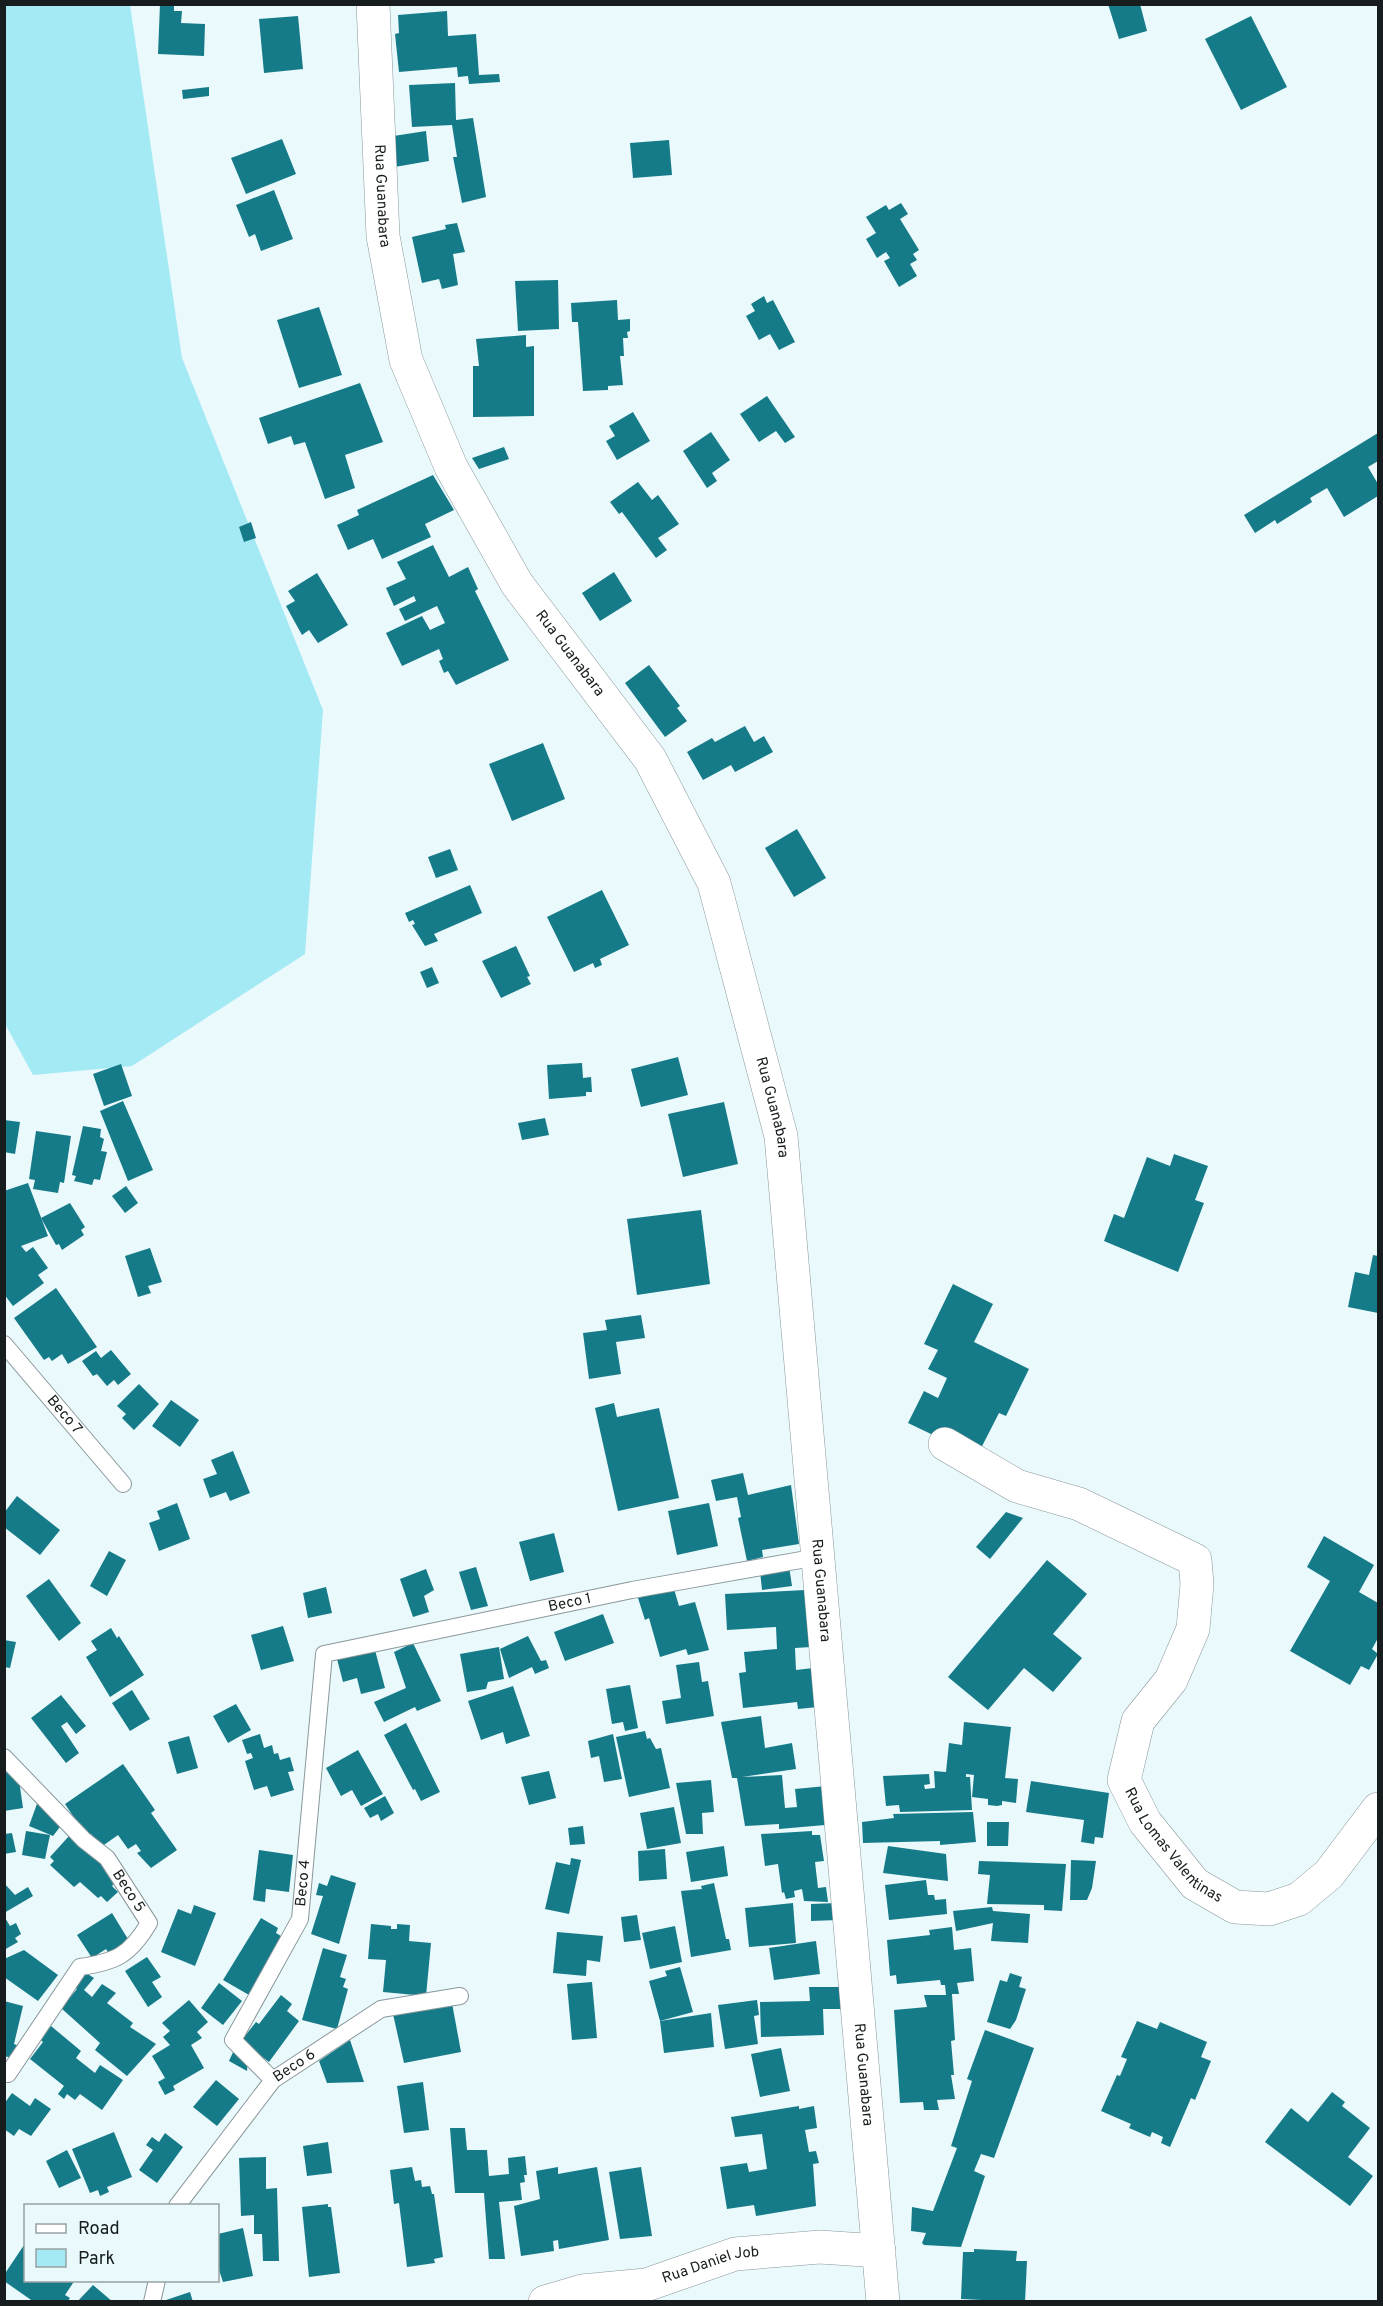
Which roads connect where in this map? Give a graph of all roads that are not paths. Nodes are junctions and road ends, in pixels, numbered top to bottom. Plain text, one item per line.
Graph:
1 (373, 4) edge
2 (4, 1344) edge
3 (945, 1444) dead end
4 (123, 1484) dead end
5 (818, 1557) junction
6 (324, 1654) joint
7 (4, 1757) edge
8 (1378, 1809) edge
9 (460, 1996) dead end
10 (4, 2072) edge
11 (273, 2080) junction
12 (178, 2204) edge
13 (879, 2251) junction
14 (157, 2282) edge
15 (152, 2301) edge
16 (544, 2301) edge
17 (883, 2301) edge

1 - 5 street, Rua Guanabara
2 - 4 lane, Beco 7
3 - 8 street, Rua Lomas Valentinas
5 - 6 lane, Beco 1
5 - 13 street, Rua Guanabara
6 - 11 lane, Beco 4
7 - 10 lane, Beco 5
9 - 11 lane, Beco 6
11 - 12 lane, Beco 6
13 - 16 street, Rua Daniel Job
13 - 17 street, Rua Guanabara
14 - 15 lane

